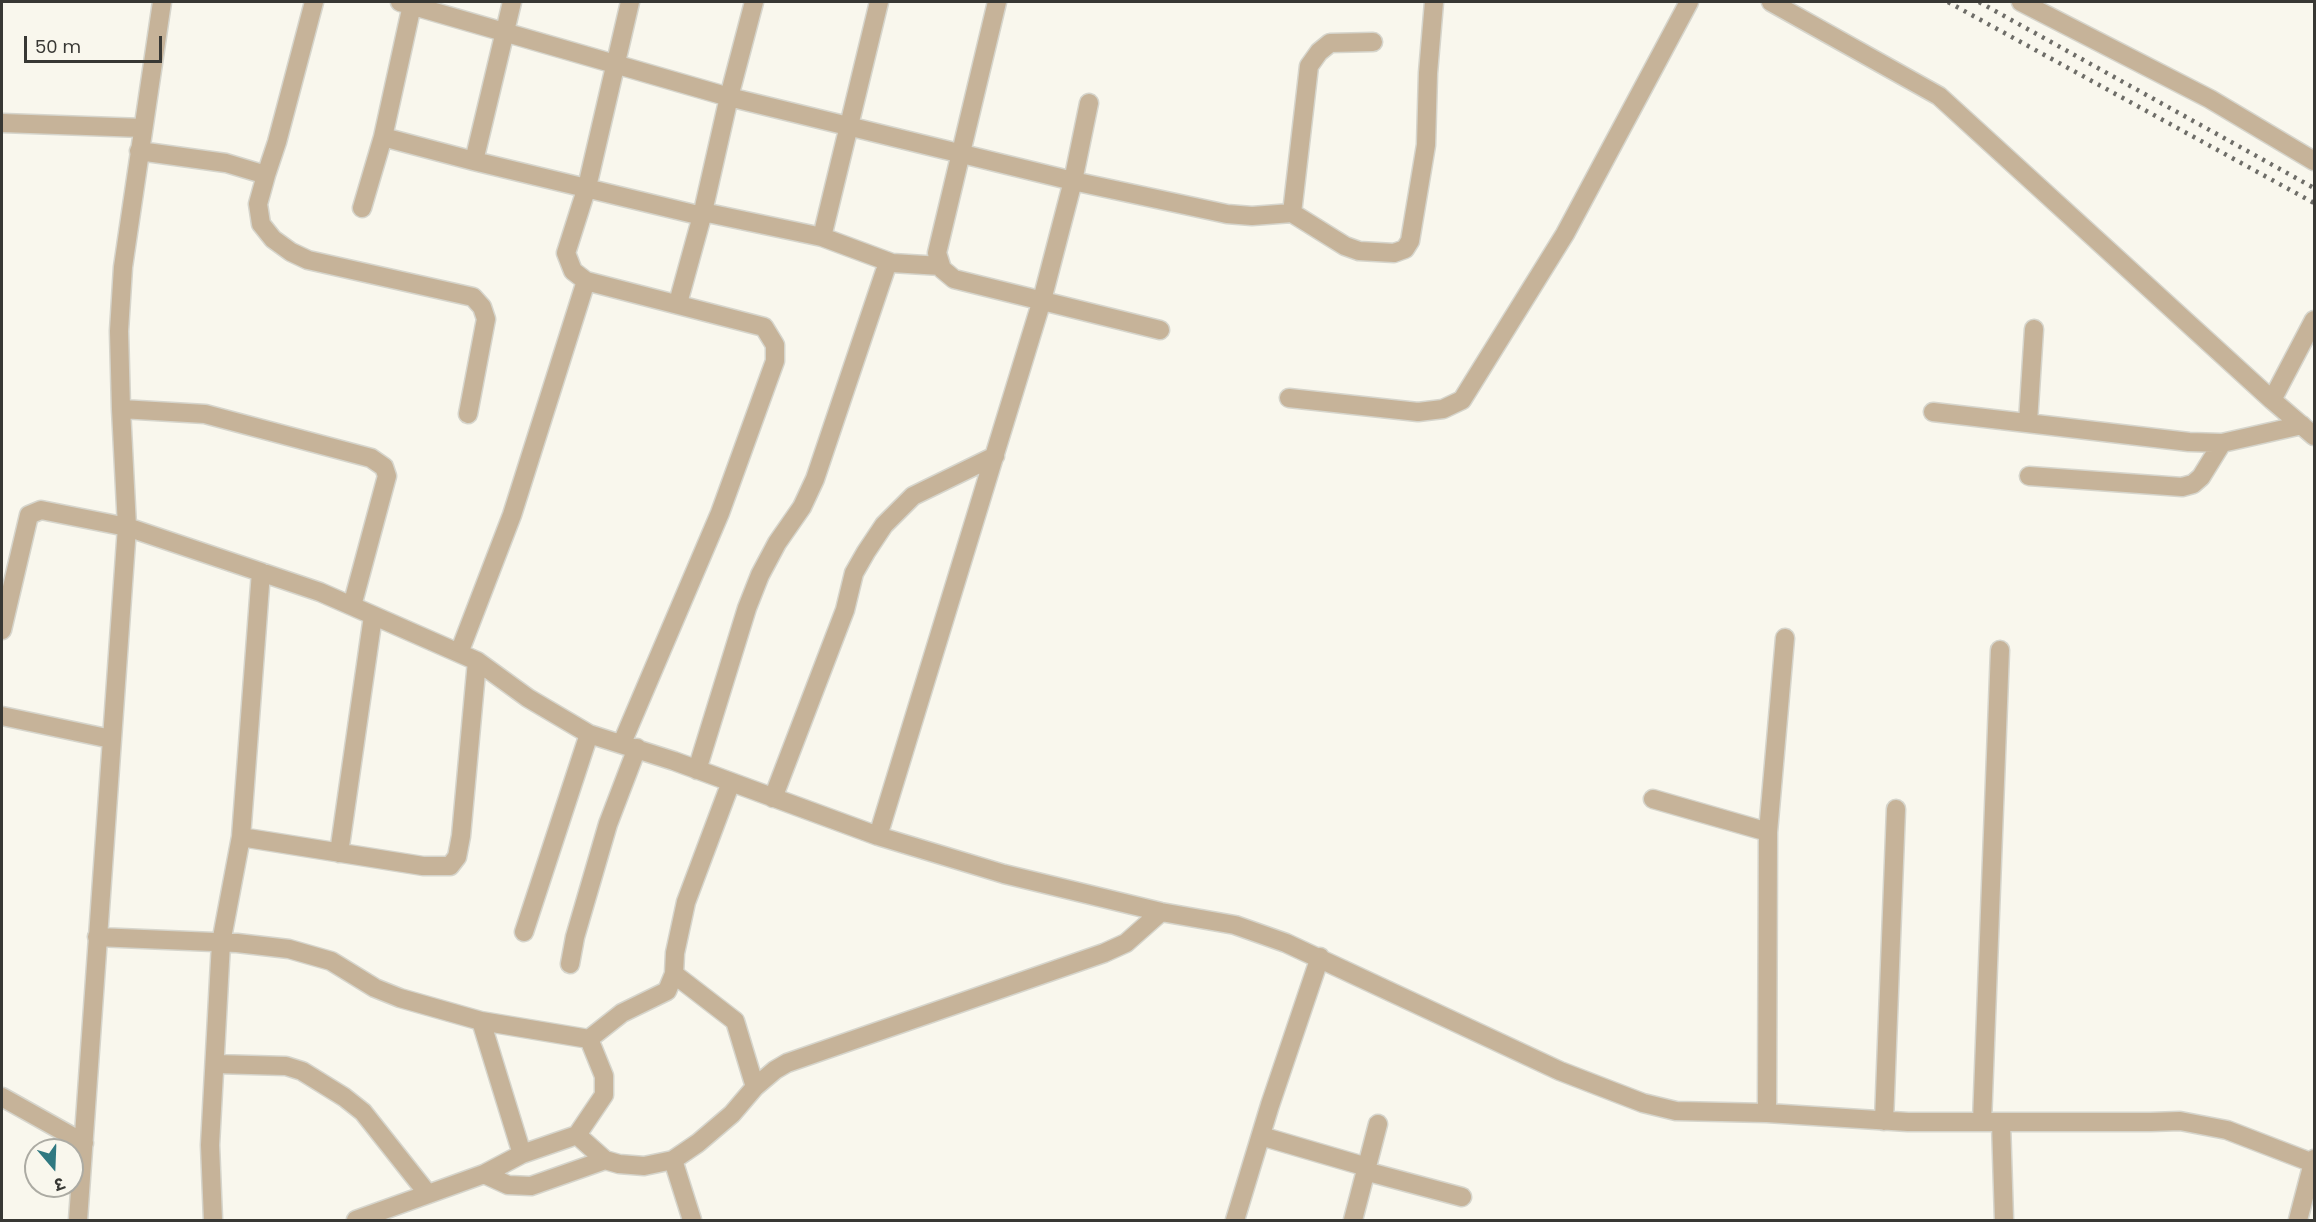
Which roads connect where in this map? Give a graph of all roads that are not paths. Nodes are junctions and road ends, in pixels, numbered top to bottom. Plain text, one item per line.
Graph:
1 (162, 2) edge
2 (314, 2) edge
3 (512, 2) edge
4 (630, 2) edge
5 (754, 2) edge
6 (879, 2) edge
7 (997, 2) edge
8 (1434, 2) edge
9 (1689, 2) edge
10 (1771, 2) edge
11 (2021, 2) edge
12 (406, 3) edge
13 (503, 31) junction
14 (1373, 42) dead end
15 (615, 63) junction
16 (729, 97) junction
17 (1089, 103) dead end
18 (2, 123) edge
19 (848, 126) junction
20 (142, 128) junction
21 (383, 137) junction
22 (140, 151) junction
23 (960, 153) junction
24 (474, 161) junction
25 (2314, 161) edge
26 (266, 175) junction
27 (1072, 181) junction
28 (587, 187) junction
29 (362, 208) dead end
30 (1292, 213) junction
31 (702, 214) junction
32 (822, 237) junction
33 (940, 266) junction
34 (885, 272) dead end
35 (586, 281) junction
36 (1042, 300) junction
37 (678, 303) junction
38 (2314, 321) edge
39 (2034, 329) dead end
40 (1161, 330) dead end
41 (1288, 398) dead end
42 (2272, 400) junction
43 (120, 408) junction
44 (1933, 412) dead end
45 (468, 414) dead end
46 (2028, 422) junction
47 (2308, 431) edge
48 (2222, 442) junction
49 (995, 456) junction
50 (2029, 476) dead end
51 (127, 527) junction
52 (261, 572) junction
53 (352, 606) junction
54 (373, 616) junction
55 (2, 630) edge
56 (1785, 638) dead end
57 (2000, 650) dead end
58 (459, 653) junction
59 (477, 661) junction
60 (2, 716) edge
61 (589, 734) junction
62 (111, 739) junction
63 (629, 746) junction
64 (697, 770) junction
65 (731, 782) junction
66 (773, 798) junction
67 (1653, 799) dead end
68 (1896, 809) dead end
69 (1768, 832) junction
70 (878, 836) junction
71 (241, 837) junction
72 (339, 853) junction
73 (1161, 912) junction
74 (524, 932) dead end
75 (97, 937) junction
76 (221, 943) junction
77 (1320, 957) junction
78 (570, 964) dead end
79 (674, 974) junction
80 (481, 1021) junction
81 (589, 1039) junction
82 (216, 1064) junction
83 (755, 1088) junction
84 (2, 1097) edge
85 (1767, 1113) junction
86 (1884, 1121) junction
87 (1982, 1122) junction
88 (2001, 1122) junction
89 (1378, 1124) dead end
90 (577, 1135) junction
91 (1261, 1136) junction
92 (75, 1138) edge
93 (84, 1143) edge
94 (522, 1154) junction
95 (605, 1160) junction
96 (673, 1160) junction
97 (2314, 1161) edge
98 (1366, 1169) junction
99 (484, 1174) junction
100 (428, 1194) junction
101 (1462, 1197) dead end
102 (80, 1198) edge
103 (78, 1221) edge
104 (213, 1221) edge
105 (356, 1221) edge
106 (692, 1221) edge
107 (1235, 1221) edge
108 (1353, 1221) edge
109 (2004, 1221) edge
110 (2298, 1221) edge

1 - 20 street
2 - 26 street
3 - 13 street
4 - 15 street
5 - 16 street
6 - 19 street
7 - 23 street
8 - 30 street
9 - 41 street
10 - 42 street
11 - 25 street
12 - 13 street
12 - 21 street
13 - 15 street
13 - 24 street
14 - 30 street
15 - 16 street
15 - 28 street
16 - 19 street
16 - 31 street
17 - 27 street
18 - 20 street
19 - 23 street
19 - 32 street
20 - 22 street
21 - 24 street
21 - 29 street
22 - 26 street
22 - 43 street
23 - 27 street
23 - 33 street
24 - 28 street
26 - 45 street
27 - 30 street
27 - 36 street
28 - 31 street
28 - 35 street
31 - 32 street
31 - 37 street
32 - 33 street
33 - 36 street
34 - 64 street
35 - 37 street
35 - 58 street
36 - 40 street
36 - 49 street
37 - 63 street
38 - 42 street
39 - 46 street
42 - 47 street
43 - 51 street
43 - 53 street
44 - 46 street
46 - 48 street
47 - 48 street
48 - 50 street
49 - 66 street
49 - 70 street
51 - 52 street
51 - 55 street
51 - 62 street
52 - 53 street
52 - 71 street
53 - 54 street
54 - 58 street
54 - 72 street
56 - 69 street
57 - 87 street
58 - 59 street
59 - 61 street
59 - 72 street
60 - 62 street
61 - 63 street
61 - 74 street
62 - 75 street
63 - 64 street
63 - 78 street
64 - 65 street
65 - 66 street
65 - 79 street
66 - 70 street
67 - 69 street
68 - 86 street
69 - 85 street
70 - 73 street
71 - 72 street
71 - 76 street
73 - 77 street
73 - 83 street
75 - 76 street
75 - 93 street
76 - 80 street
76 - 82 street
77 - 85 street
77 - 91 street
79 - 81 street
79 - 83 street
80 - 81 street
80 - 94 street
81 - 90 street
82 - 100 street
82 - 104 street
83 - 96 street
84 - 92 street
85 - 86 street
86 - 87 street
87 - 88 street
88 - 97 street
88 - 109 street
89 - 98 street
90 - 94 street
90 - 95 street
91 - 98 street
91 - 107 street
94 - 99 street
95 - 96 street
95 - 99 street
96 - 106 street
97 - 110 street
98 - 101 street
98 - 108 street
99 - 100 street
100 - 105 street
102 - 103 street

